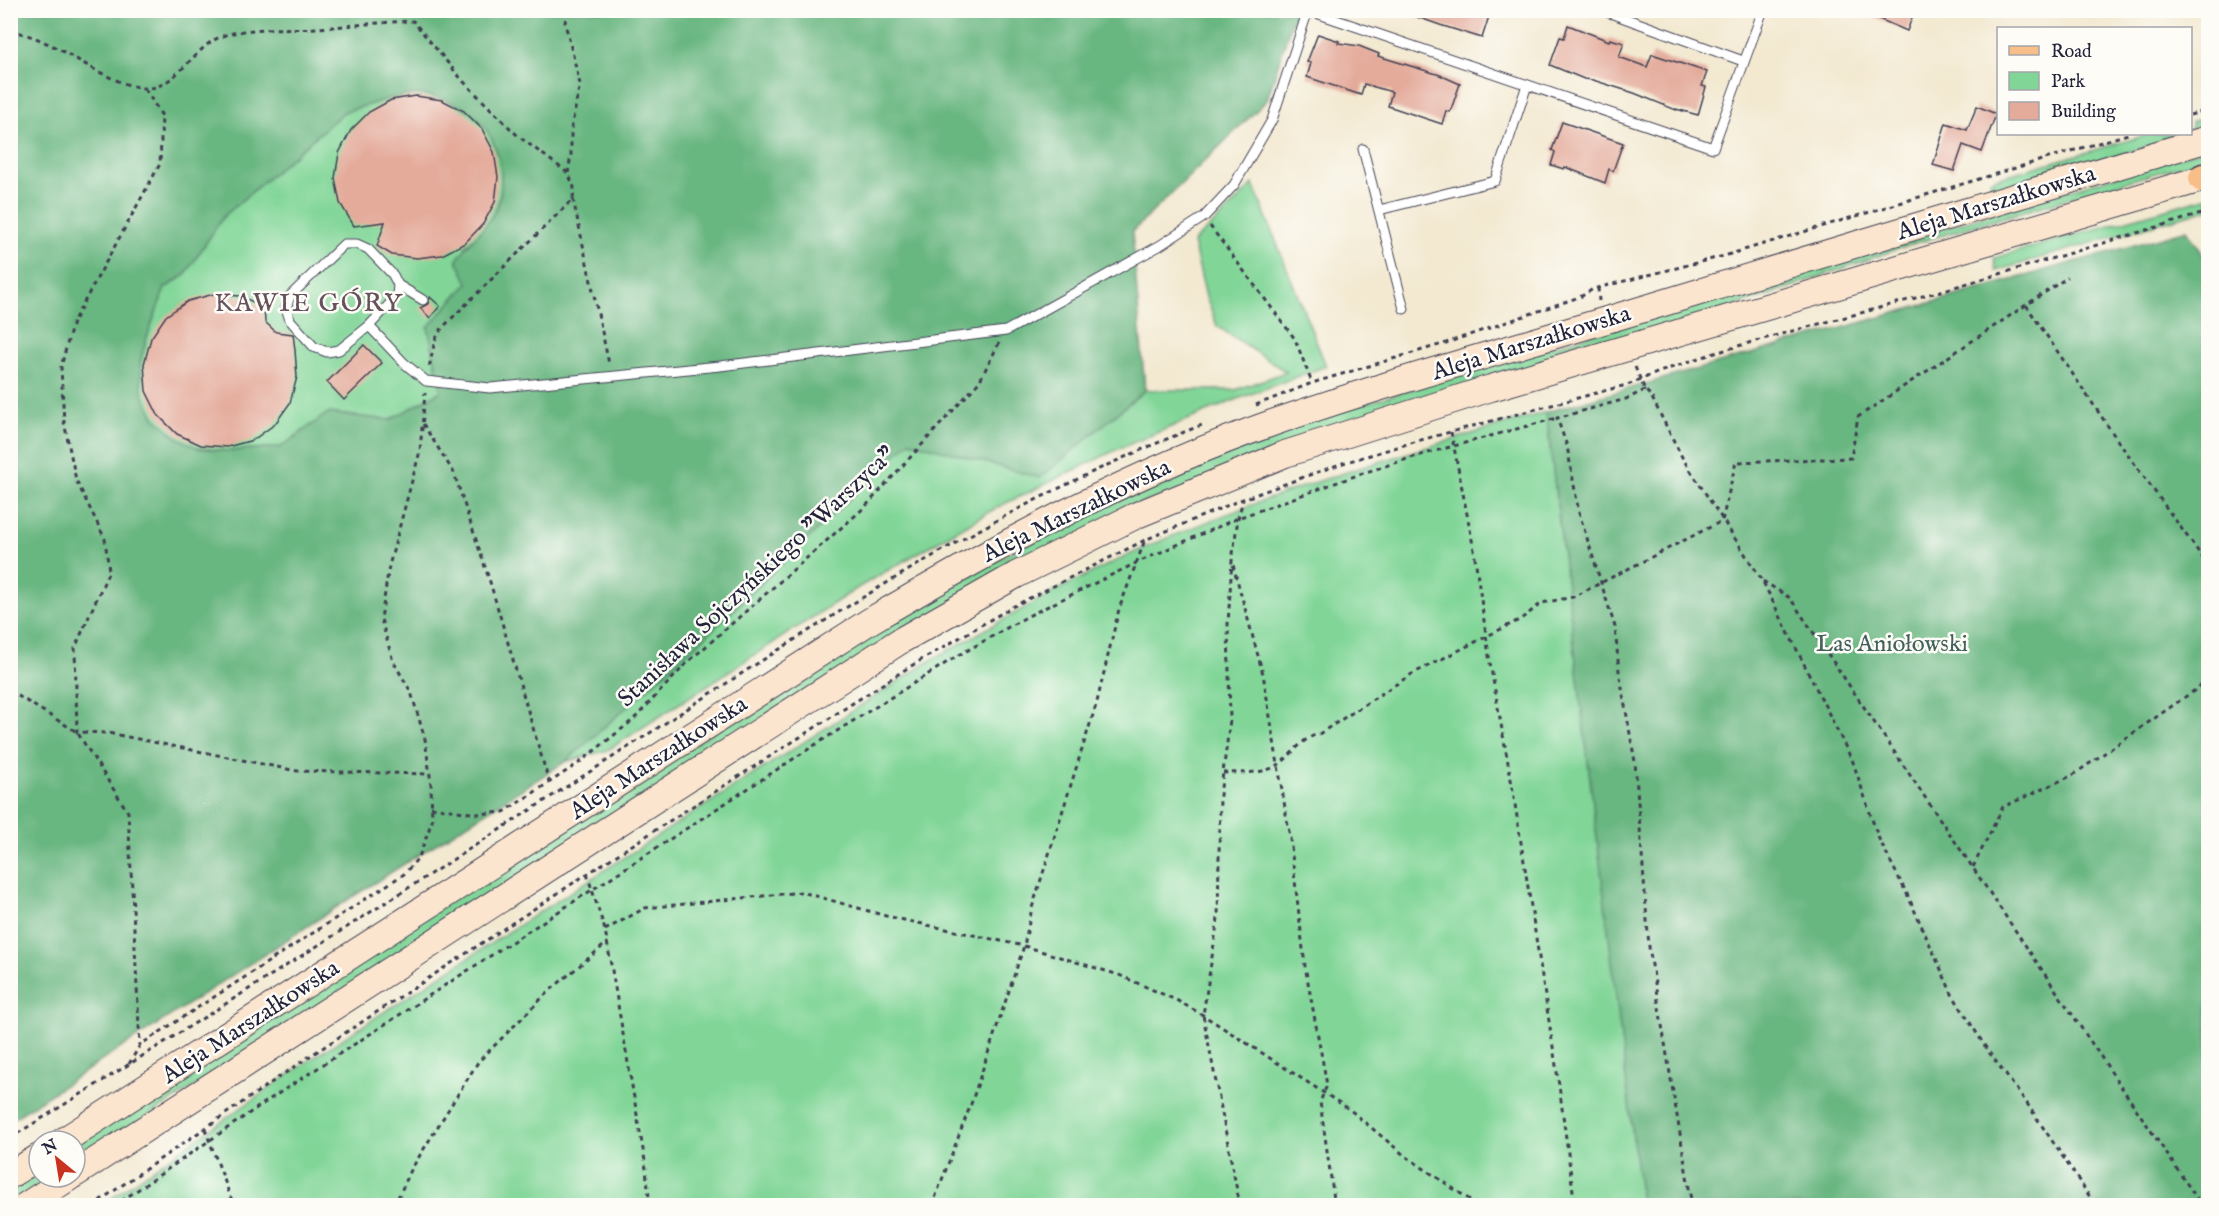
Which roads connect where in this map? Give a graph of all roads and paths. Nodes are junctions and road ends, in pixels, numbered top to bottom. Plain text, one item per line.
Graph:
1 (567, 10) edge
2 (1308, 10) edge
3 (1602, 10) edge
4 (1763, 10) edge
5 (1319, 14) dead end
6 (10, 31) edge
7 (1743, 61) junction
8 (1527, 85) junction
9 (145, 89) junction
10 (2208, 110) edge
11 (2192, 115) edge
12 (2125, 135) edge
13 (2208, 139) edge
14 (1363, 149) dead end
15 (568, 173) junction
16 (2207, 178) edge
17 (573, 199) junction
18 (1378, 210) junction
19 (2208, 212) edge
20 (1204, 217) junction
21 (2068, 277) dead end
22 (398, 285) junction
23 (423, 300) dead end
24 (2026, 305) junction
25 (1602, 306) dead end
26 (1404, 309) dead end
27 (369, 326) junction
28 (1006, 331) junction
29 (1633, 362) dead end
30 (612, 377) junction
31 (1640, 380) junction
32 (426, 381) junction
33 (1312, 383) dead end
34 (1645, 390) junction
35 (1557, 418) junction
36 (422, 422) junction
37 (1451, 432) junction
38 (1453, 445) junction
39 (1244, 499) junction
40 (1238, 518) junction
41 (1722, 521) junction
42 (1146, 540) junction
43 (1232, 561) junction
44 (1136, 563) junction
45 (2208, 565) edge
46 (1762, 580) junction
47 (1600, 584) junction
48 (1486, 635) junction
49 (2208, 681) edge
50 (10, 691) edge
51 (77, 732) junction
52 (1278, 765) junction
53 (1223, 772) junction
54 (429, 774) junction
55 (549, 782) junction
56 (431, 807) junction
57 (1973, 867) junction
58 (587, 874) junction
59 (592, 889) junction
60 (605, 930) junction
61 (608, 942) junction
62 (1024, 946) junction
63 (1203, 1015) junction
64 (140, 1045) junction
65 (128, 1066) dead end
66 (1324, 1092) junction
67 (205, 1128) junction
68 (82, 1129) edge
69 (209, 1140) junction
70 (27, 1164) edge
71 (87, 1165) edge
72 (10, 1175) edge
73 (51, 1189) edge
74 (25, 1206) edge
75 (92, 1206) edge
76 (114, 1206) edge
77 (234, 1206) edge
78 (394, 1206) edge
79 (650, 1206) edge
80 (932, 1206) edge
81 (1240, 1206) edge
82 (1335, 1206) edge
83 (1479, 1206) edge
84 (1575, 1206) edge
85 (1692, 1206) edge
86 (2096, 1206) edge
87 (2202, 1206) edge

1 - 15 path
2 - 20 lane
3 - 7 lane
4 - 7 lane
5 - 8 lane
6 - 9 path
7 - 8 lane
8 - 18 lane
9 - 15 path
9 - 51 path
10 - 11 path
12 - 25 path
13 - 68 main road, Aleja Marszałkowska
14 - 18 lane
15 - 17 path
16 - 71 main road, Aleja Marszałkowska
17 - 30 path
17 - 32 path
18 - 26 lane
19 - 31 path
20 - 28 lane
20 - 33 path
21 - 24 path
22 - 23 lane
22 - 27 lane
22 - 27 lane
24 - 41 path
24 - 45 path
27 - 32 lane
28 - 30 lane
28 - 55 path, Stanisława Sojczyńskiego "Warszyca"
29 - 31 path
30 - 32 lane
31 - 34 path
31 - 37 path
32 - 36 path
34 - 35 path
34 - 41 path
35 - 38 path
35 - 47 path
36 - 54 path
36 - 55 path
37 - 38 path
37 - 39 path
38 - 40 path
38 - 48 path
39 - 40 path
39 - 42 path
40 - 43 path
40 - 44 path
41 - 46 path
41 - 47 path
42 - 44 path
42 - 58 path
43 - 52 path
43 - 53 path
44 - 59 path
44 - 62 path
46 - 57 path
46 - 86 path
47 - 48 path
47 - 85 path
48 - 52 path
48 - 84 path
49 - 57 path
50 - 51 path
51 - 54 path
51 - 64 path
52 - 53 path
52 - 66 path
53 - 63 path
54 - 56 path
55 - 56 path, Stanisława Sojczyńskiego "Warszyca"
56 - 64 path
57 - 87 path
58 - 59 path
58 - 67 path
59 - 60 path
59 - 69 path
60 - 61 path
60 - 62 path
61 - 78 path
61 - 79 path
62 - 63 path
62 - 80 path
63 - 66 path
63 - 81 path
64 - 65 path
66 - 82 path
66 - 83 path
67 - 69 path
67 - 75 path
69 - 76 path
69 - 77 path
70 - 72 main road
73 - 74 main road

